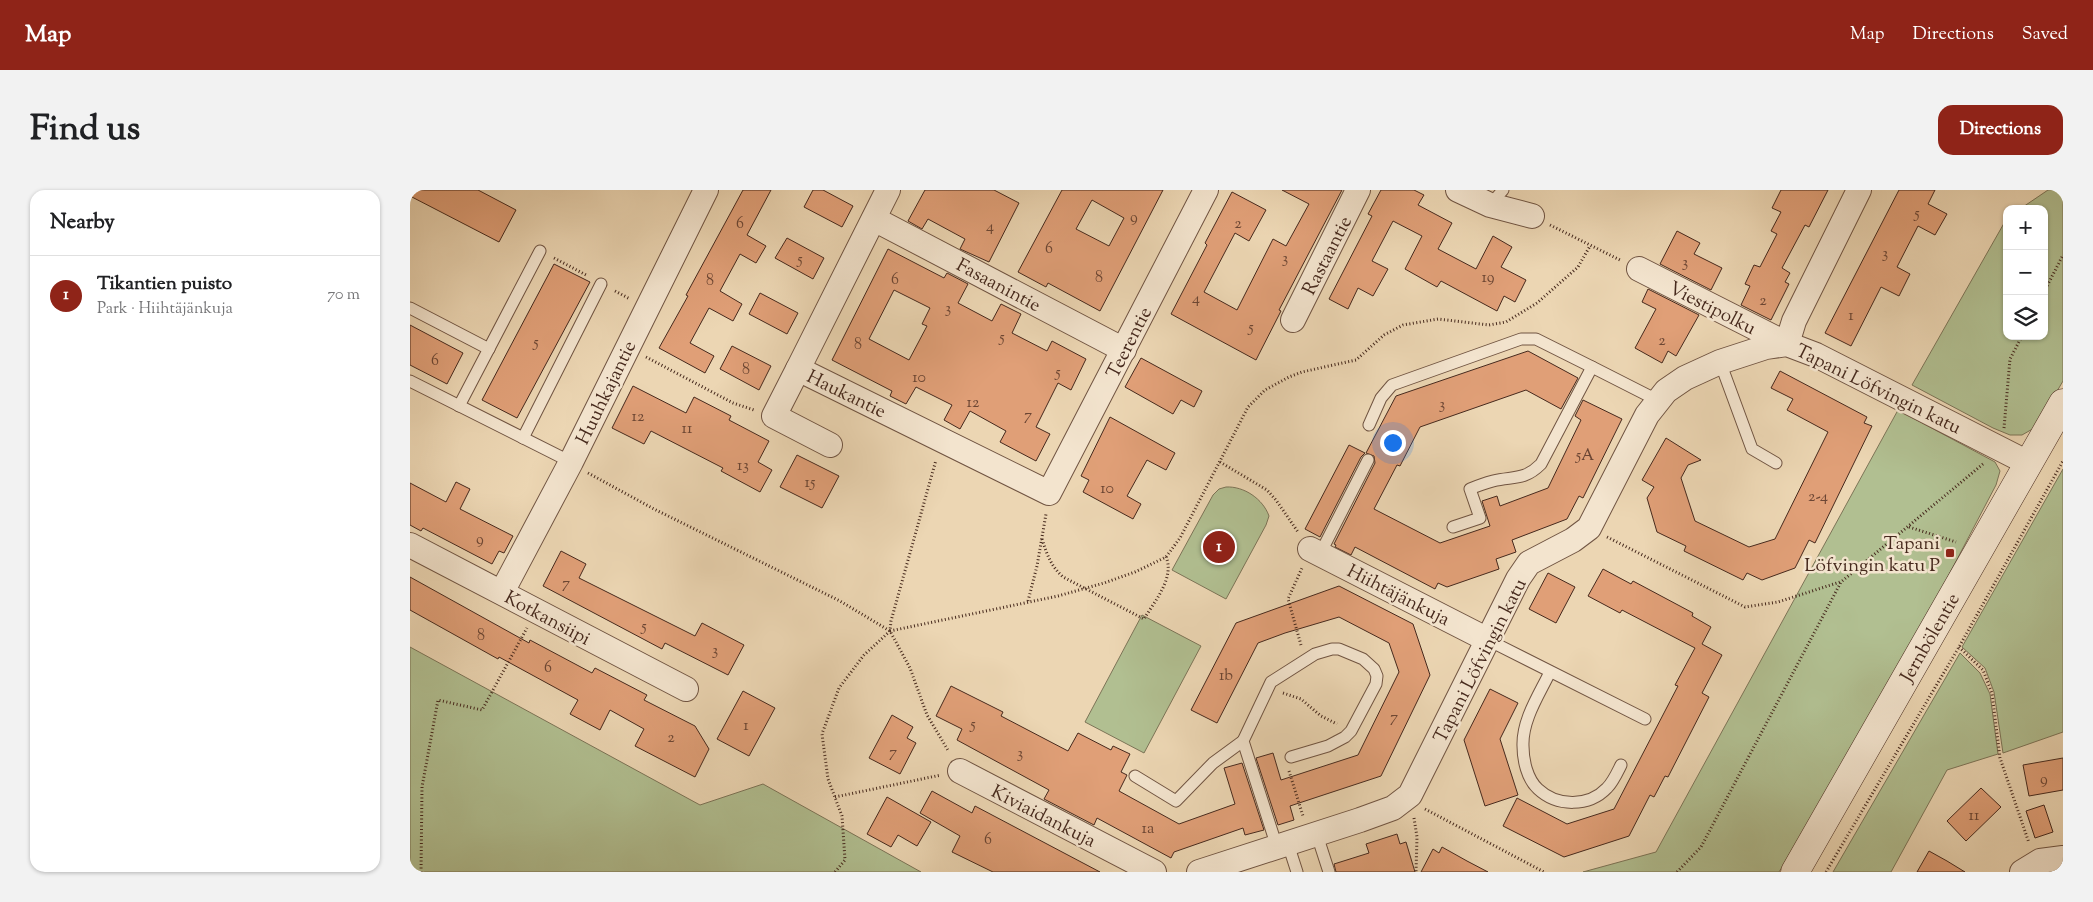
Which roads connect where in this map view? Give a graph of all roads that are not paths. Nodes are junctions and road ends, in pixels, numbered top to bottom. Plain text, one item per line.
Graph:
1 (706, 190) edge
2 (888, 190) edge
3 (1206, 190) edge
4 (1358, 190) edge
5 (1458, 190) edge
6 (1859, 190) edge
7 (1496, 197) edge
8 (1532, 216) road end
9 (874, 219) junction
10 (540, 251) dead end
11 (1639, 270) road end
12 (601, 284) dead end
13 (410, 308) edge
14 (1293, 320) dead end
15 (1787, 344) junction
16 (489, 349) junction
17 (1124, 350) junction
18 (1720, 362) junction
19 (1592, 367) junction
20 (798, 369) junction
21 (410, 381) edge
22 (1657, 400) junction
23 (2063, 403) edge
24 (459, 406) junction
25 (1369, 424) dead end
26 (523, 438) junction
27 (830, 446) dead end
28 (1368, 460) dead end
29 (570, 462) junction
30 (1776, 463) dead end
31 (2028, 463) junction
32 (1049, 493) joint
33 (1453, 527) dead end
34 (410, 545) edge
35 (1315, 552) joint
36 (502, 592) junction
37 (1488, 640) junction
38 (1550, 672) junction
39 (686, 689) dead end
40 (1645, 719) dead end
41 (1244, 741) junction
42 (1291, 757) road end
43 (1620, 766) dead end
44 (960, 771) road end
45 (1135, 776) dead end
46 (1298, 841) junction
47 (1154, 872) edge
48 (1199, 872) edge
49 (1297, 872) edge
50 (1328, 872) edge
51 (1795, 872) edge

1 - 29 street, Huuhkajantie
2 - 9 street, Haukantie
3 - 17 street, Teerentie
4 - 14 street, Rastaantie
5 - 7 street
6 - 15 street
7 - 8 street
9 - 17 street, Fasaanintie
9 - 20 street, Haukantie
10 - 16 lane
11 - 15 street, Viestipolku
12 - 26 lane
13 - 16 lane
15 - 18 street, Tapani Löfvingin katu
15 - 31 street, Tapani Löfvingin katu
16 - 24 lane
17 - 32 street, Teerentie
18 - 22 street, Tapani Löfvingin katu
18 - 30 lane
19 - 22 lane
19 - 25 lane
19 - 33 lane
20 - 27 street
20 - 32 street, Haukantie
21 - 24 lane
22 - 37 street, Tapani Löfvingin katu
23 - 31 street, Jernbölentie
24 - 26 lane
26 - 29 lane
28 - 35 lane
29 - 36 street, Huuhkajantie
31 - 51 street, Jernbölentie
34 - 36 street, Kotkansiipi
35 - 37 street, Hiihtäjänkuja
36 - 39 street, Kotkansiipi
37 - 38 lane
37 - 46 street, Tapani Löfvingin katu
38 - 40 lane
38 - 43 lane
41 - 42 lane
41 - 45 lane
41 - 46 lane
44 - 47 street, Kiviaidankuja
46 - 48 street, Tapani Löfvingin katu
46 - 49 lane
46 - 50 lane

